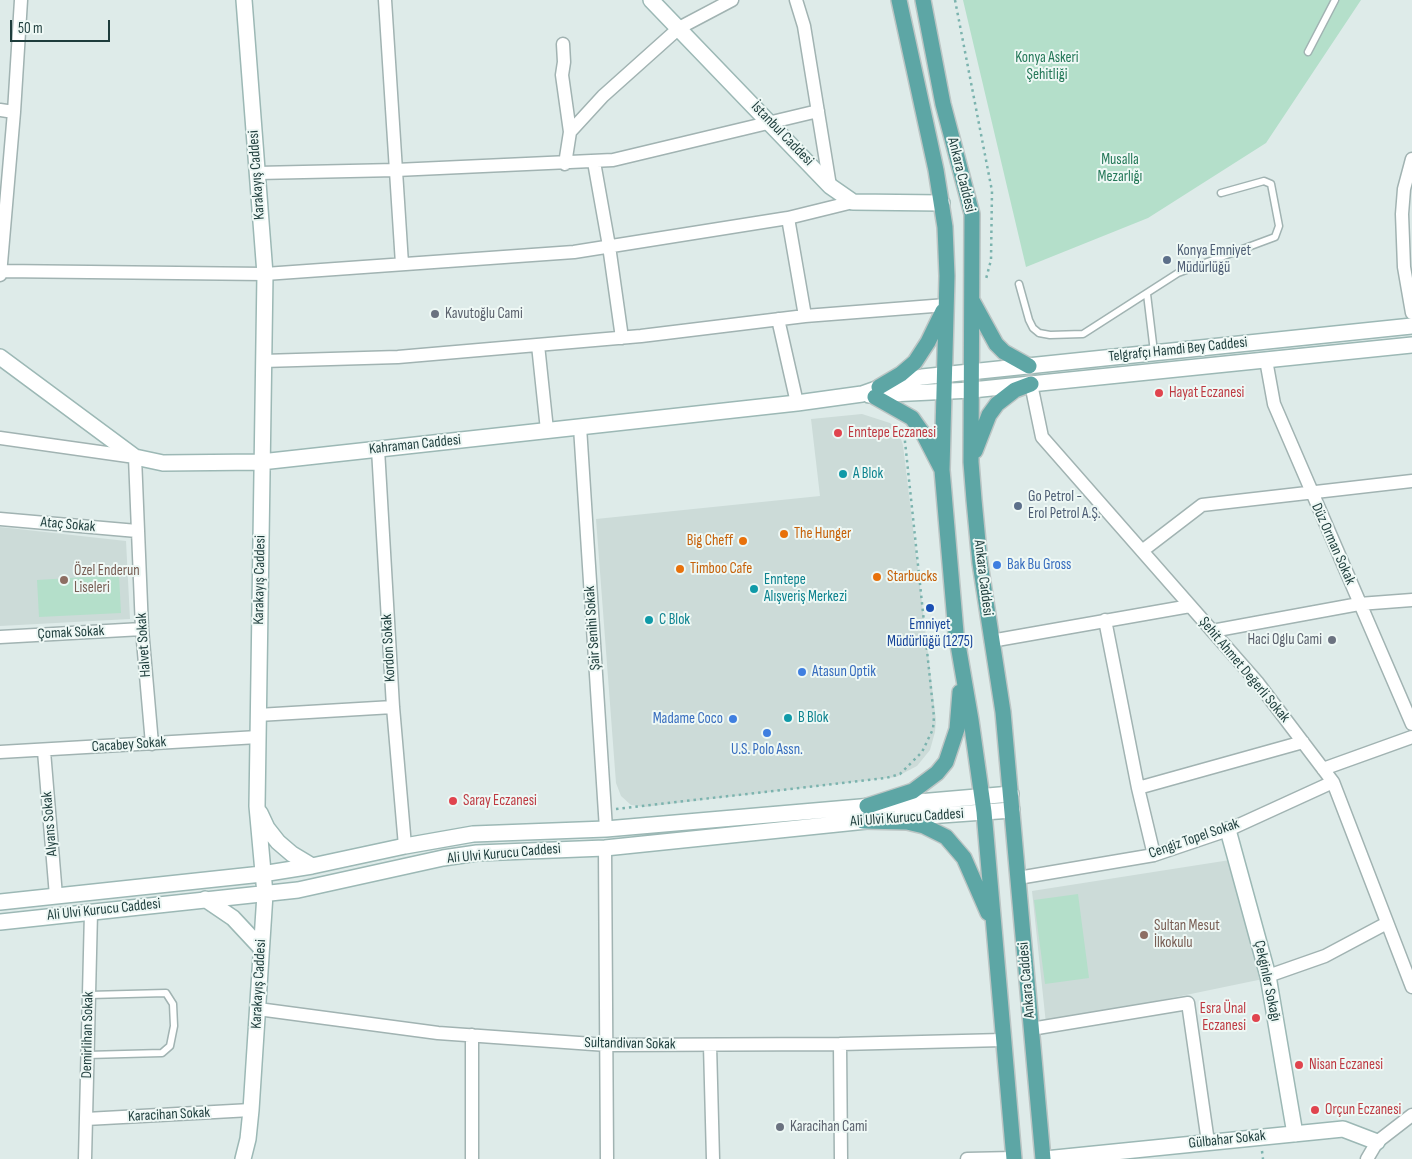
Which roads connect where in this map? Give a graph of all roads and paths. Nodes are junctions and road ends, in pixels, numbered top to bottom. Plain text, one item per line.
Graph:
1 (21, 0) edge
2 (244, 0) edge
3 (385, 0) edge
4 (651, 0) edge
5 (732, 0) edge
6 (796, 0) edge
7 (899, 0) edge
8 (923, 0) edge
9 (955, 0) edge
10 (1335, 0) edge
11 (679, 28) junction
12 (563, 44) dead end
13 (1308, 52) dead end
14 (0, 110) edge
15 (818, 111) junction
16 (14, 112) junction
17 (770, 122) junction
18 (570, 132) junction
19 (1412, 159) edge
20 (594, 162) junction
21 (565, 164) junction
22 (396, 170) junction
23 (257, 173) junction
24 (830, 186) junction
25 (1408, 187) edge
26 (1222, 193) dead end
27 (853, 202) junction
28 (942, 203) junction
29 (788, 218) junction
30 (610, 246) junction
31 (402, 264) junction
32 (0, 273) edge
33 (265, 274) junction
34 (986, 281) dead end
35 (1020, 284) dead end
36 (1146, 294) junction
37 (971, 297) junction
38 (946, 305) junction
39 (1412, 313) edge
40 (805, 316) junction
41 (778, 319) junction
42 (1412, 326) edge
43 (622, 338) junction
44 (538, 345) junction
45 (1412, 345) edge
46 (1154, 353) junction
47 (0, 357) edge
48 (1266, 360) junction
49 (263, 361) junction
50 (1029, 366) junction
51 (971, 372) junction
52 (944, 375) junction
53 (1030, 384) junction
54 (972, 390) junction
55 (944, 391) junction
56 (872, 393) junction
57 (797, 402) junction
58 (904, 426) dead end
59 (580, 427) junction
60 (547, 430) junction
61 (0, 438) edge
62 (378, 449) junction
63 (135, 457) junction
64 (261, 462) junction
65 (971, 462) junction
66 (942, 470) junction
67 (1412, 481) edge
68 (1311, 493) junction
69 (0, 519) edge
70 (137, 531) junction
71 (1142, 551) junction
72 (1412, 600) edge
73 (1359, 604) junction
74 (1190, 606) junction
75 (1105, 620) junction
76 (142, 629) junction
77 (1212, 631) junction
78 (956, 633) junction
79 (0, 637) edge
80 (991, 641) junction
81 (392, 707) junction
82 (258, 715) junction
83 (1412, 724) edge
84 (258, 737) junction
85 (1412, 737) edge
86 (1303, 742) junction
87 (152, 744) junction
88 (44, 751) junction
89 (0, 752) edge
90 (1323, 769) junction
91 (1333, 782) junction
92 (1138, 788) junction
93 (1011, 794) junction
94 (982, 796) junction
95 (257, 806) junction
96 (867, 806) junction
97 (605, 810) junction
98 (1012, 810) junction
99 (984, 812) junction
100 (863, 821) junction
101 (606, 829) junction
102 (1228, 830) junction
103 (405, 846) junction
104 (605, 848) junction
105 (1154, 855) junction
106 (312, 866) junction
107 (262, 874) junction
108 (1018, 878) junction
109 (265, 894) junction
110 (56, 896) junction
111 (205, 899) junction
112 (0, 902) edge
113 (91, 912) junction
114 (0, 922) edge
115 (1387, 924) junction
116 (994, 928) junction
117 (261, 948) junction
118 (1268, 976) junction
119 (1412, 987) edge
120 (89, 996) junction
121 (258, 1009) junction
122 (1031, 1029) junction
123 (472, 1036) junction
124 (1004, 1040) junction
125 (840, 1044) junction
126 (607, 1045) junction
127 (710, 1045) junction
128 (87, 1056) junction
129 (251, 1110) junction
130 (1412, 1115) edge
131 (86, 1119) junction
132 (1295, 1134) junction
133 (1208, 1142) junction
134 (1377, 1142) junction
135 (85, 1159) edge
136 (243, 1159) edge
137 (472, 1159) edge
138 (607, 1159) edge
139 (713, 1159) edge
140 (841, 1159) edge
141 (967, 1159) edge
142 (1014, 1159) edge
143 (1044, 1159) edge
144 (1367, 1159) edge

1 - 16 street
2 - 23 street, Karakayış Caddesi
3 - 22 street
4 - 11 street, İstanbul Caddesi
5 - 11 street
6 - 15 street
7 - 28 main road, Ankara Caddesi
8 - 37 main road, Ankara Caddesi
9 - 34 path
10 - 13 lane
11 - 17 street, İstanbul Caddesi
11 - 18 street
12 - 18 street
14 - 16 street
15 - 17 street
15 - 24 street
16 - 32 street
17 - 20 street
17 - 24 street, İstanbul Caddesi
18 - 21 street
19 - 25 street
20 - 21 street
20 - 30 street
21 - 22 street
22 - 23 street
22 - 31 street
23 - 33 street, Karakayış Caddesi
24 - 27 street, İstanbul Caddesi
25 - 39 street
26 - 36 lane
27 - 28 street
27 - 29 street
28 - 38 main road, Ankara Caddesi
29 - 30 street
29 - 40 street
30 - 31 street
30 - 43 street
31 - 33 street
32 - 33 street
33 - 49 street, Karakayış Caddesi
35 - 36 lane
36 - 46 lane
37 - 50 main road
37 - 51 main road, Ankara Caddesi
38 - 40 street
38 - 52 main road, Ankara Caddesi
38 - 56 main road
40 - 41 street
41 - 43 street
41 - 57 street
42 - 46 street, Telgrafçı Hamdi Bey Caddesi
43 - 44 street
44 - 49 street
44 - 60 street
45 - 48 street, Telgrafçı Hamdi Bey Caddesi
46 - 50 street, Telgrafçı Hamdi Bey Caddesi
47 - 63 street, Kahraman Caddesi
48 - 53 street, Telgrafçı Hamdi Bey Caddesi
48 - 68 street, Düz Orman Sokak
49 - 64 street, Karakayış Caddesi
50 - 51 street, Telgrafçı Hamdi Bey Caddesi
51 - 52 street, Telgrafçı Hamdi Bey Caddesi
51 - 54 main road, Ankara Caddesi
52 - 55 main road, Ankara Caddesi
52 - 56 street, Kahraman Caddesi
53 - 54 street, Telgrafçı Hamdi Bey Caddesi
53 - 65 main road
53 - 71 street, Şehit Ahmet Değerli Sokak
54 - 55 street, Telgrafçı Hamdi Bey Caddesi
54 - 65 main road, Ankara Caddesi
55 - 56 street, Kahraman Caddesi
55 - 66 main road, Ankara Caddesi
56 - 57 street, Kahraman Caddesi
56 - 66 main road
57 - 59 street, Kahraman Caddesi
58 - 97 path
59 - 60 street, Kahraman Caddesi
59 - 97 street, Şair Senihi Sokak
60 - 62 street, Kahraman Caddesi
61 - 63 street
62 - 64 street, Kahraman Caddesi
62 - 81 street, Kordon Sokak
63 - 64 street, Kahraman Caddesi
63 - 70 street, Halvet Sokak
64 - 82 street, Karakayış Caddesi
65 - 80 main road, Ankara Caddesi
66 - 78 main road, Ankara Caddesi
67 - 68 street
68 - 71 street
68 - 73 street, Düz Orman Sokak
69 - 70 street, Ataç Sokak
70 - 76 street, Halvet Sokak
71 - 74 street, Şehit Ahmet Değerli Sokak
72 - 73 street
73 - 77 street
73 - 83 street, Düz Orman Sokak
74 - 75 street
74 - 77 street, Şehit Ahmet Değerli Sokak
75 - 80 street
75 - 92 street
76 - 79 street, Çomak Sokak
76 - 87 street, Halvet Sokak
77 - 86 street, Şehit Ahmet Değerli Sokak
78 - 94 main road, Ankara Caddesi
78 - 96 main road
80 - 93 main road, Ankara Caddesi
81 - 82 street
81 - 103 street, Kordon Sokak
82 - 84 street, Karakayış Caddesi
84 - 87 street, Cacabey Sokak
84 - 95 street, Karakayış Caddesi
85 - 90 street
86 - 90 street, Şehit Ahmet Değerli Sokak
86 - 92 street
87 - 88 street, Cacabey Sokak
88 - 89 street, Cacabey Sokak
88 - 110 street, Alyans Sokak
90 - 91 street, Şehit Ahmet Değerli Sokak
91 - 102 street, Cengiz Topel Sokak
91 - 115 street, Şehit Ahmet Değerli Sokak
92 - 105 street
93 - 94 street, Ali Ulvi Kurucu Caddesi
93 - 98 main road, Ankara Caddesi
94 - 96 street, Ali Ulvi Kurucu Caddesi
94 - 99 main road, Ankara Caddesi
95 - 106 street
95 - 107 street, Karakayış Caddesi
96 - 101 street, Ali Ulvi Kurucu Caddesi
97 - 101 street, Şair Senihi Sokak
98 - 99 street, Ali Ulvi Kurucu Caddesi
98 - 108 main road, Ankara Caddesi
99 - 100 street, Ali Ulvi Kurucu Caddesi
99 - 116 main road, Ankara Caddesi
100 - 104 street, Ali Ulvi Kurucu Caddesi
100 - 116 main road
101 - 103 street, Ali Ulvi Kurucu Caddesi
102 - 105 street, Cengiz Topel Sokak
102 - 118 street, Çekginler Sokağı
103 - 106 street, Ali Ulvi Kurucu Caddesi
104 - 109 street, Ali Ulvi Kurucu Caddesi
104 - 126 street
105 - 108 street, Cengiz Topel Sokak
106 - 107 street, Ali Ulvi Kurucu Caddesi
107 - 109 street, Karakayış Caddesi
107 - 110 street, Ali Ulvi Kurucu Caddesi
108 - 122 main road, Ankara Caddesi
109 - 111 street, Ali Ulvi Kurucu Caddesi
109 - 117 street, Karakayış Caddesi
110 - 112 street, Ali Ulvi Kurucu Caddesi
111 - 113 street, Ali Ulvi Kurucu Caddesi
111 - 117 street
113 - 114 street, Ali Ulvi Kurucu Caddesi
113 - 120 street, Demirlihan Sokak
115 - 118 street
115 - 119 street, Şehit Ahmet Değerli Sokak
116 - 124 main road, Ankara Caddesi
117 - 121 street, Karakayış Caddesi
118 - 132 street, Çekginler Sokağı
120 - 128 street, Demirlihan Sokak
120 - 128 lane
121 - 123 street, Sultandivan Sokak
121 - 129 street, Karakayış Caddesi
122 - 133 street
122 - 143 main road, Ankara Caddesi
123 - 126 street, Sultandivan Sokak
123 - 137 street
124 - 125 street, Sultandivan Sokak
124 - 142 main road, Ankara Caddesi
125 - 127 street, Sultandivan Sokak
125 - 140 street
126 - 127 street, Sultandivan Sokak
126 - 138 street
127 - 139 street
128 - 131 street, Demirlihan Sokak
129 - 131 street, Karacihan Sokak
129 - 136 street, Karakayış Caddesi
130 - 134 street
131 - 135 street, Demirlihan Sokak
132 - 133 street, Gülbahar Sokak
132 - 134 street, Gülbahar Sokak
133 - 143 street, Gülbahar Sokak
134 - 144 street
141 - 142 street

